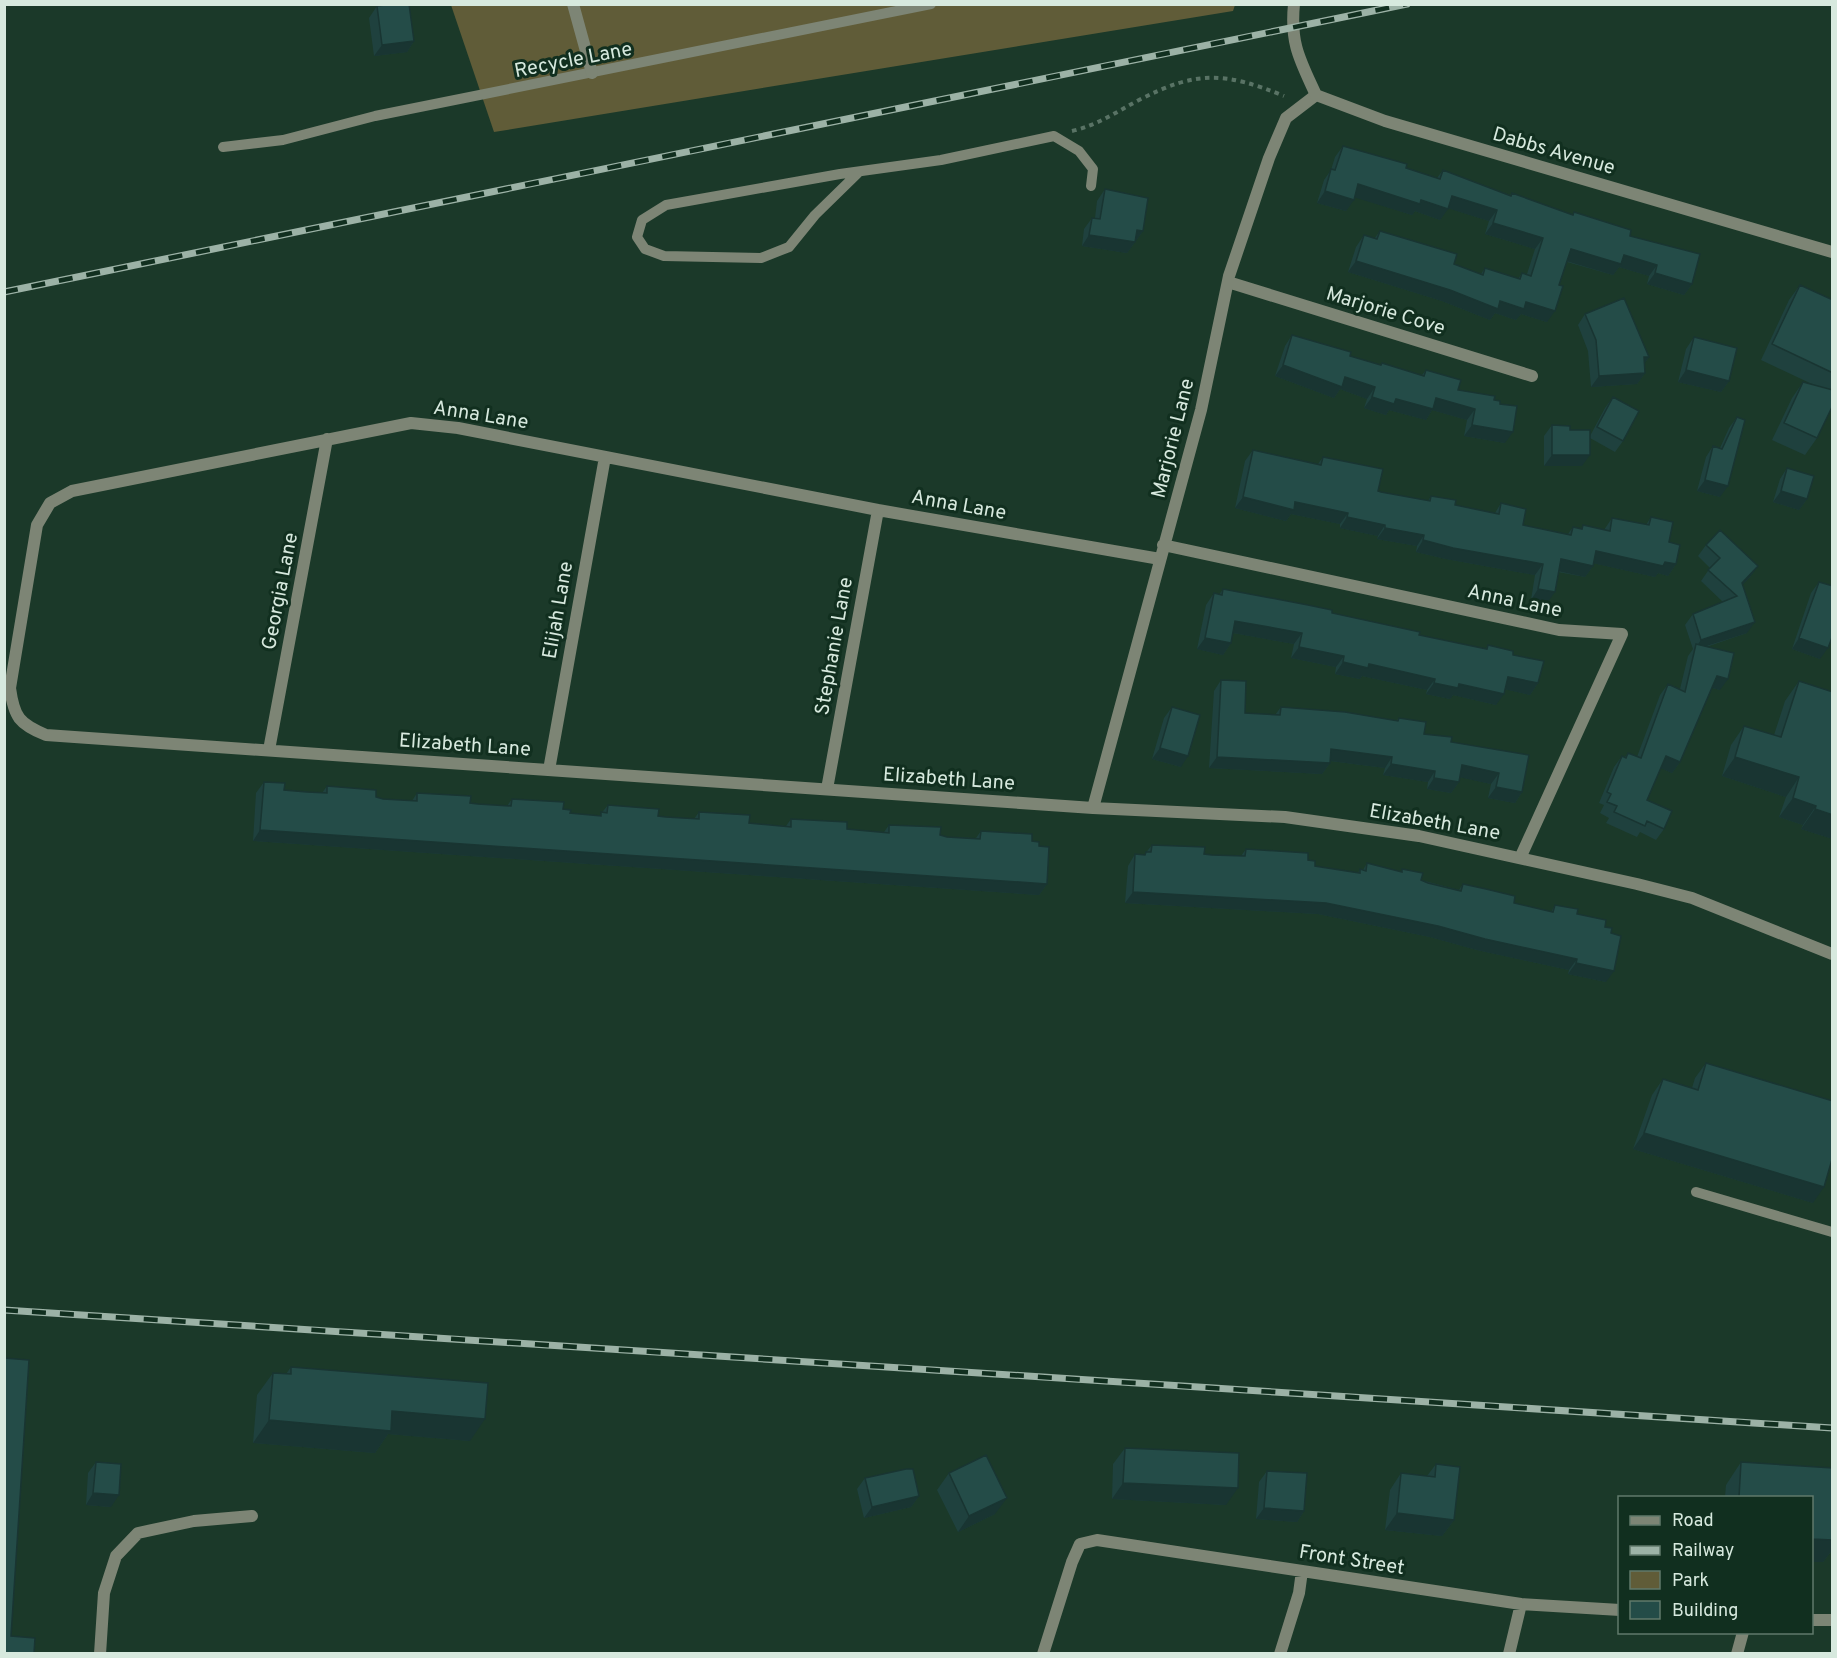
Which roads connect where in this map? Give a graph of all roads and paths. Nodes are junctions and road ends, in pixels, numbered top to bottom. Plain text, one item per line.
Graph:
1 (573, 4) edge
2 (931, 4) edge
3 (1294, 4) edge
4 (592, 74) junction
5 (1316, 94) junction
6 (1284, 96) dead end
7 (1054, 136) junction
8 (223, 147) dead end
9 (859, 172) junction
10 (1091, 186) dead end
11 (1833, 252) edge
12 (1228, 282) junction
13 (1532, 376) dead end
14 (327, 439) junction
15 (605, 457) junction
16 (878, 510) junction
17 (1164, 545) junction
18 (1160, 559) junction
19 (46, 735) joint
20 (269, 750) junction
21 (549, 770) junction
22 (827, 789) junction
23 (1093, 808) junction
24 (1521, 856) junction
25 (1833, 954) edge
26 (1696, 1192) dead end
27 (1833, 1232) edge
28 (252, 1516) dead end
29 (1302, 1571) junction
30 (1521, 1604) junction
31 (1618, 1610) edge
32 (1813, 1620) edge
33 (1833, 1620) edge
34 (1742, 1634) edge
35 (100, 1653) edge
36 (1043, 1653) edge
37 (1280, 1653) edge
38 (1509, 1653) edge
39 (1737, 1653) edge

1 - 4 street
2 - 4 lane, Recycle Lane
3 - 5 street
4 - 8 lane, Recycle Lane
5 - 11 street, Dabbs Avenue
5 - 12 street, Marjorie Lane
6 - 7 path
7 - 9 lane
7 - 10 lane
9 - 9 lane
12 - 13 street, Marjorie Cove
12 - 17 street, Marjorie Lane
14 - 15 street, Anna Lane
14 - 19 street, Anna Lane
14 - 20 street, Georgia Lane
15 - 16 street, Anna Lane
15 - 21 street, Elijah Lane
16 - 18 street, Anna Lane
16 - 22 street, Stephanie Lane
17 - 18 street, Marjorie Lane
17 - 24 street, Anna Lane
18 - 23 street, Marjorie Lane
19 - 20 street, Elizabeth Lane
20 - 21 street, Elizabeth Lane
21 - 22 street, Elizabeth Lane
22 - 23 street, Elizabeth Lane
23 - 24 street, Elizabeth Lane
24 - 25 street, Elizabeth Lane
26 - 27 lane
28 - 35 street
29 - 30 street, Front Street
29 - 36 street, Front Street
29 - 37 street
30 - 31 street, Front Street
30 - 38 street
32 - 33 street
34 - 39 street

